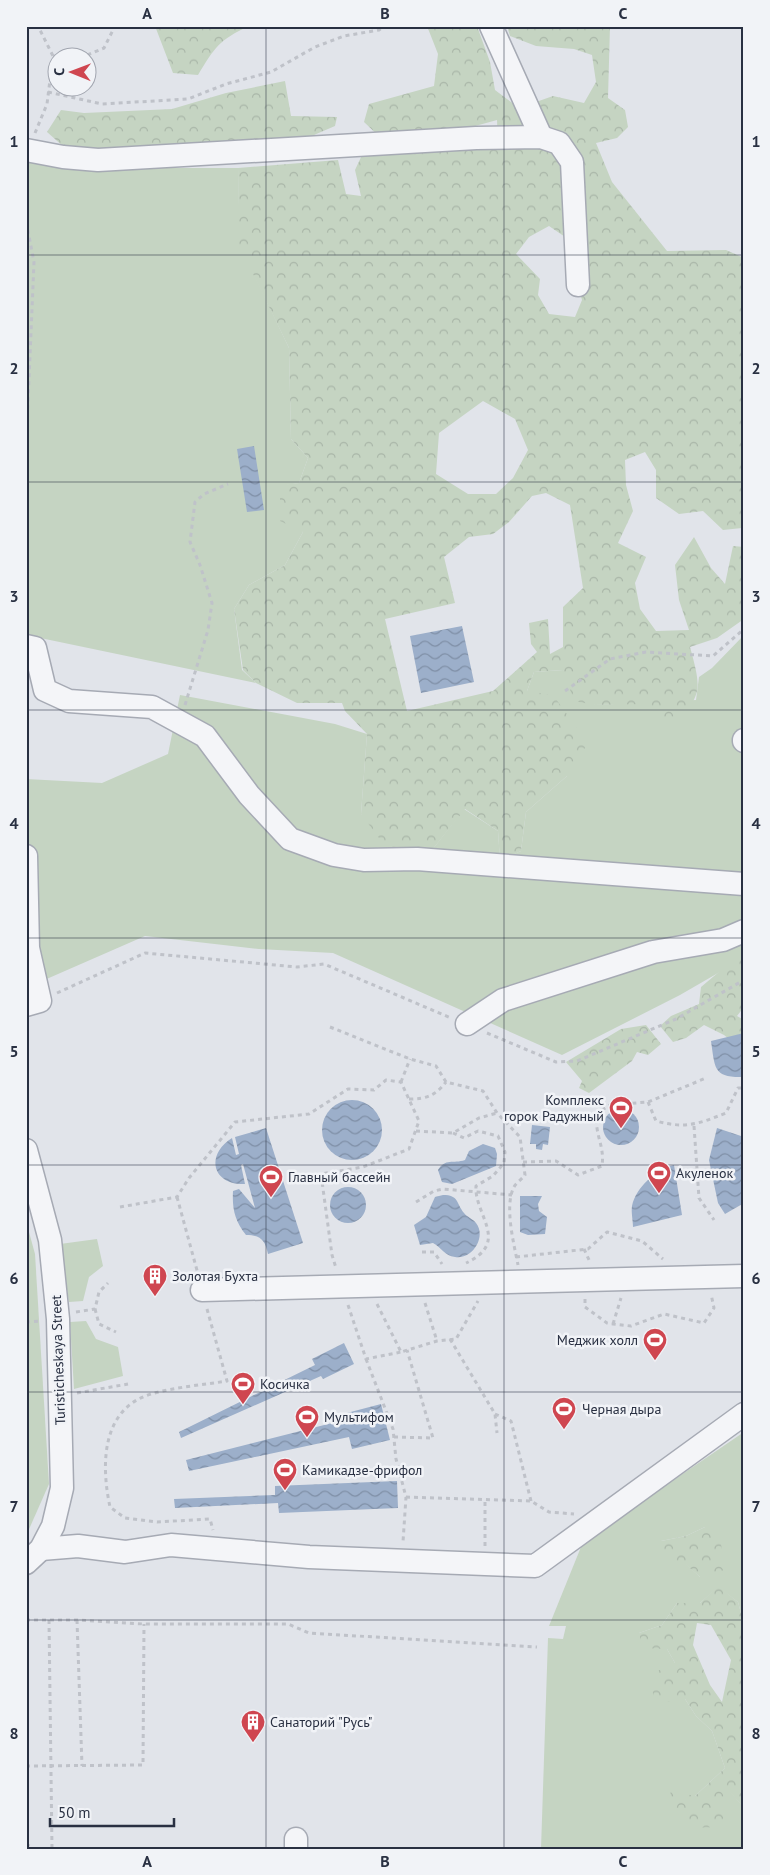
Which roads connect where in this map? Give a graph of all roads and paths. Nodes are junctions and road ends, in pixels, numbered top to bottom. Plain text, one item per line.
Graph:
1 (38, 26) edge
2 (116, 26) edge
3 (384, 26) edge
4 (491, 26) edge
5 (49, 48) edge
6 (98, 50) edge
7 (48, 92) edge
8 (75, 98) edge
9 (541, 137) junction
10 (27, 151) edge
11 (26, 178) edge
12 (26, 198) edge
13 (578, 285) dead end
14 (26, 448) edge
15 (228, 484) dead end
16 (744, 629) edge
17 (26, 646) edge
18 (565, 690) dead end
19 (180, 722) junction
20 (26, 856) edge
21 (744, 884) edge
22 (744, 931) edge
23 (744, 980) edge
24 (33, 1003) edge
25 (467, 1024) junction
26 (330, 1027) dead end
27 (410, 1059) junction
28 (706, 1078) dead end
29 (401, 1082) junction
30 (446, 1082) junction
31 (744, 1088) edge
32 (409, 1099) junction
33 (648, 1102) junction
34 (497, 1113) junction
35 (694, 1126) junction
36 (416, 1131) junction
37 (453, 1133) junction
38 (26, 1150) edge
39 (523, 1162) junction
40 (476, 1193) junction
41 (512, 1195) junction
42 (177, 1197) junction
43 (416, 1202) dead end
44 (120, 1207) dead end
45 (714, 1220) dead end
46 (422, 1252) dead end
47 (516, 1257) junction
48 (450, 1264) dead end
49 (458, 1264) dead end
50 (744, 1276) edge
51 (685, 1277) junction
52 (707, 1277) junction
53 (626, 1279) junction
54 (584, 1280) junction
55 (108, 1283) dead end
56 (489, 1283) junction
57 (515, 1283) junction
58 (420, 1286) junction
59 (369, 1287) junction
60 (343, 1288) junction
61 (202, 1290) junction
62 (95, 1309) junction
63 (58, 1319) junction
64 (613, 1324) junction
65 (116, 1332) dead end
66 (450, 1339) junction
67 (437, 1341) junction
68 (407, 1350) junction
69 (401, 1352) junction
70 (366, 1359) junction
71 (128, 1384) dead end
72 (60, 1398) junction
73 (495, 1414) junction
74 (744, 1414) edge
75 (497, 1434) dead end
76 (394, 1436) junction
77 (406, 1497) junction
78 (485, 1499) junction
79 (531, 1501) junction
80 (603, 1516) junction
81 (219, 1548) junction
82 (34, 1556) edge
83 (402, 1561) junction
84 (484, 1564) junction
85 (26, 1620) edge
86 (49, 1620) junction
87 (77, 1620) junction
88 (144, 1624) junction
89 (537, 1648) dead end
90 (26, 1766) edge
91 (50, 1766) junction
92 (82, 1766) junction
93 (26, 1844) edge
94 (34, 1849) edge
95 (52, 1849) edge

1 - 5 path
2 - 6 path
3 - 8 path
4 - 9 street
7 - 10 path
9 - 10 street
9 - 13 street
10 - 11 path
12 - 14 path
15 - 19 path
16 - 18 path
17 - 19 street
19 - 21 street
20 - 24 street
22 - 25 street
23 - 25 path
24 - 25 path
26 - 27 path
27 - 29 path
27 - 30 path
28 - 33 path
29 - 32 path
29 - 42 path
30 - 32 path
30 - 34 path
31 - 35 path
32 - 36 path
33 - 35 path
33 - 39 path
34 - 37 path
34 - 39 path
35 - 45 path
36 - 37 path
36 - 60 path
37 - 40 path
38 - 63 street, Turisticheskaya Street
39 - 41 path
40 - 41 path
40 - 43 path
40 - 49 path
41 - 47 path
42 - 44 path
42 - 61 path
46 - 48 path
47 - 51 path
47 - 57 path
50 - 52 street
51 - 52 street
51 - 53 street
52 - 64 path
53 - 54 street
53 - 64 path
54 - 57 street
54 - 64 path
55 - 62 path
56 - 57 street
56 - 58 street
56 - 66 path
58 - 59 street
58 - 67 path
59 - 60 street
59 - 69 path
60 - 61 street
60 - 70 path
61 - 81 path
62 - 63 path
62 - 65 path
63 - 72 street, Turisticheskaya Street
66 - 67 path
66 - 73 path
67 - 68 path
68 - 69 path
68 - 76 path
69 - 70 path
70 - 76 path
71 - 72 path
72 - 82 street, Turisticheskaya Street
73 - 75 path
73 - 79 path
74 - 80 street
76 - 77 path
77 - 78 path
77 - 83 path
78 - 79 path
78 - 84 path
79 - 80 path
80 - 84 street
81 - 82 street
81 - 83 street
83 - 84 street
85 - 86 path
86 - 87 path
86 - 91 path
87 - 88 path
87 - 92 path
88 - 89 path
88 - 92 path
90 - 91 path
91 - 92 path
91 - 95 path
93 - 94 path

